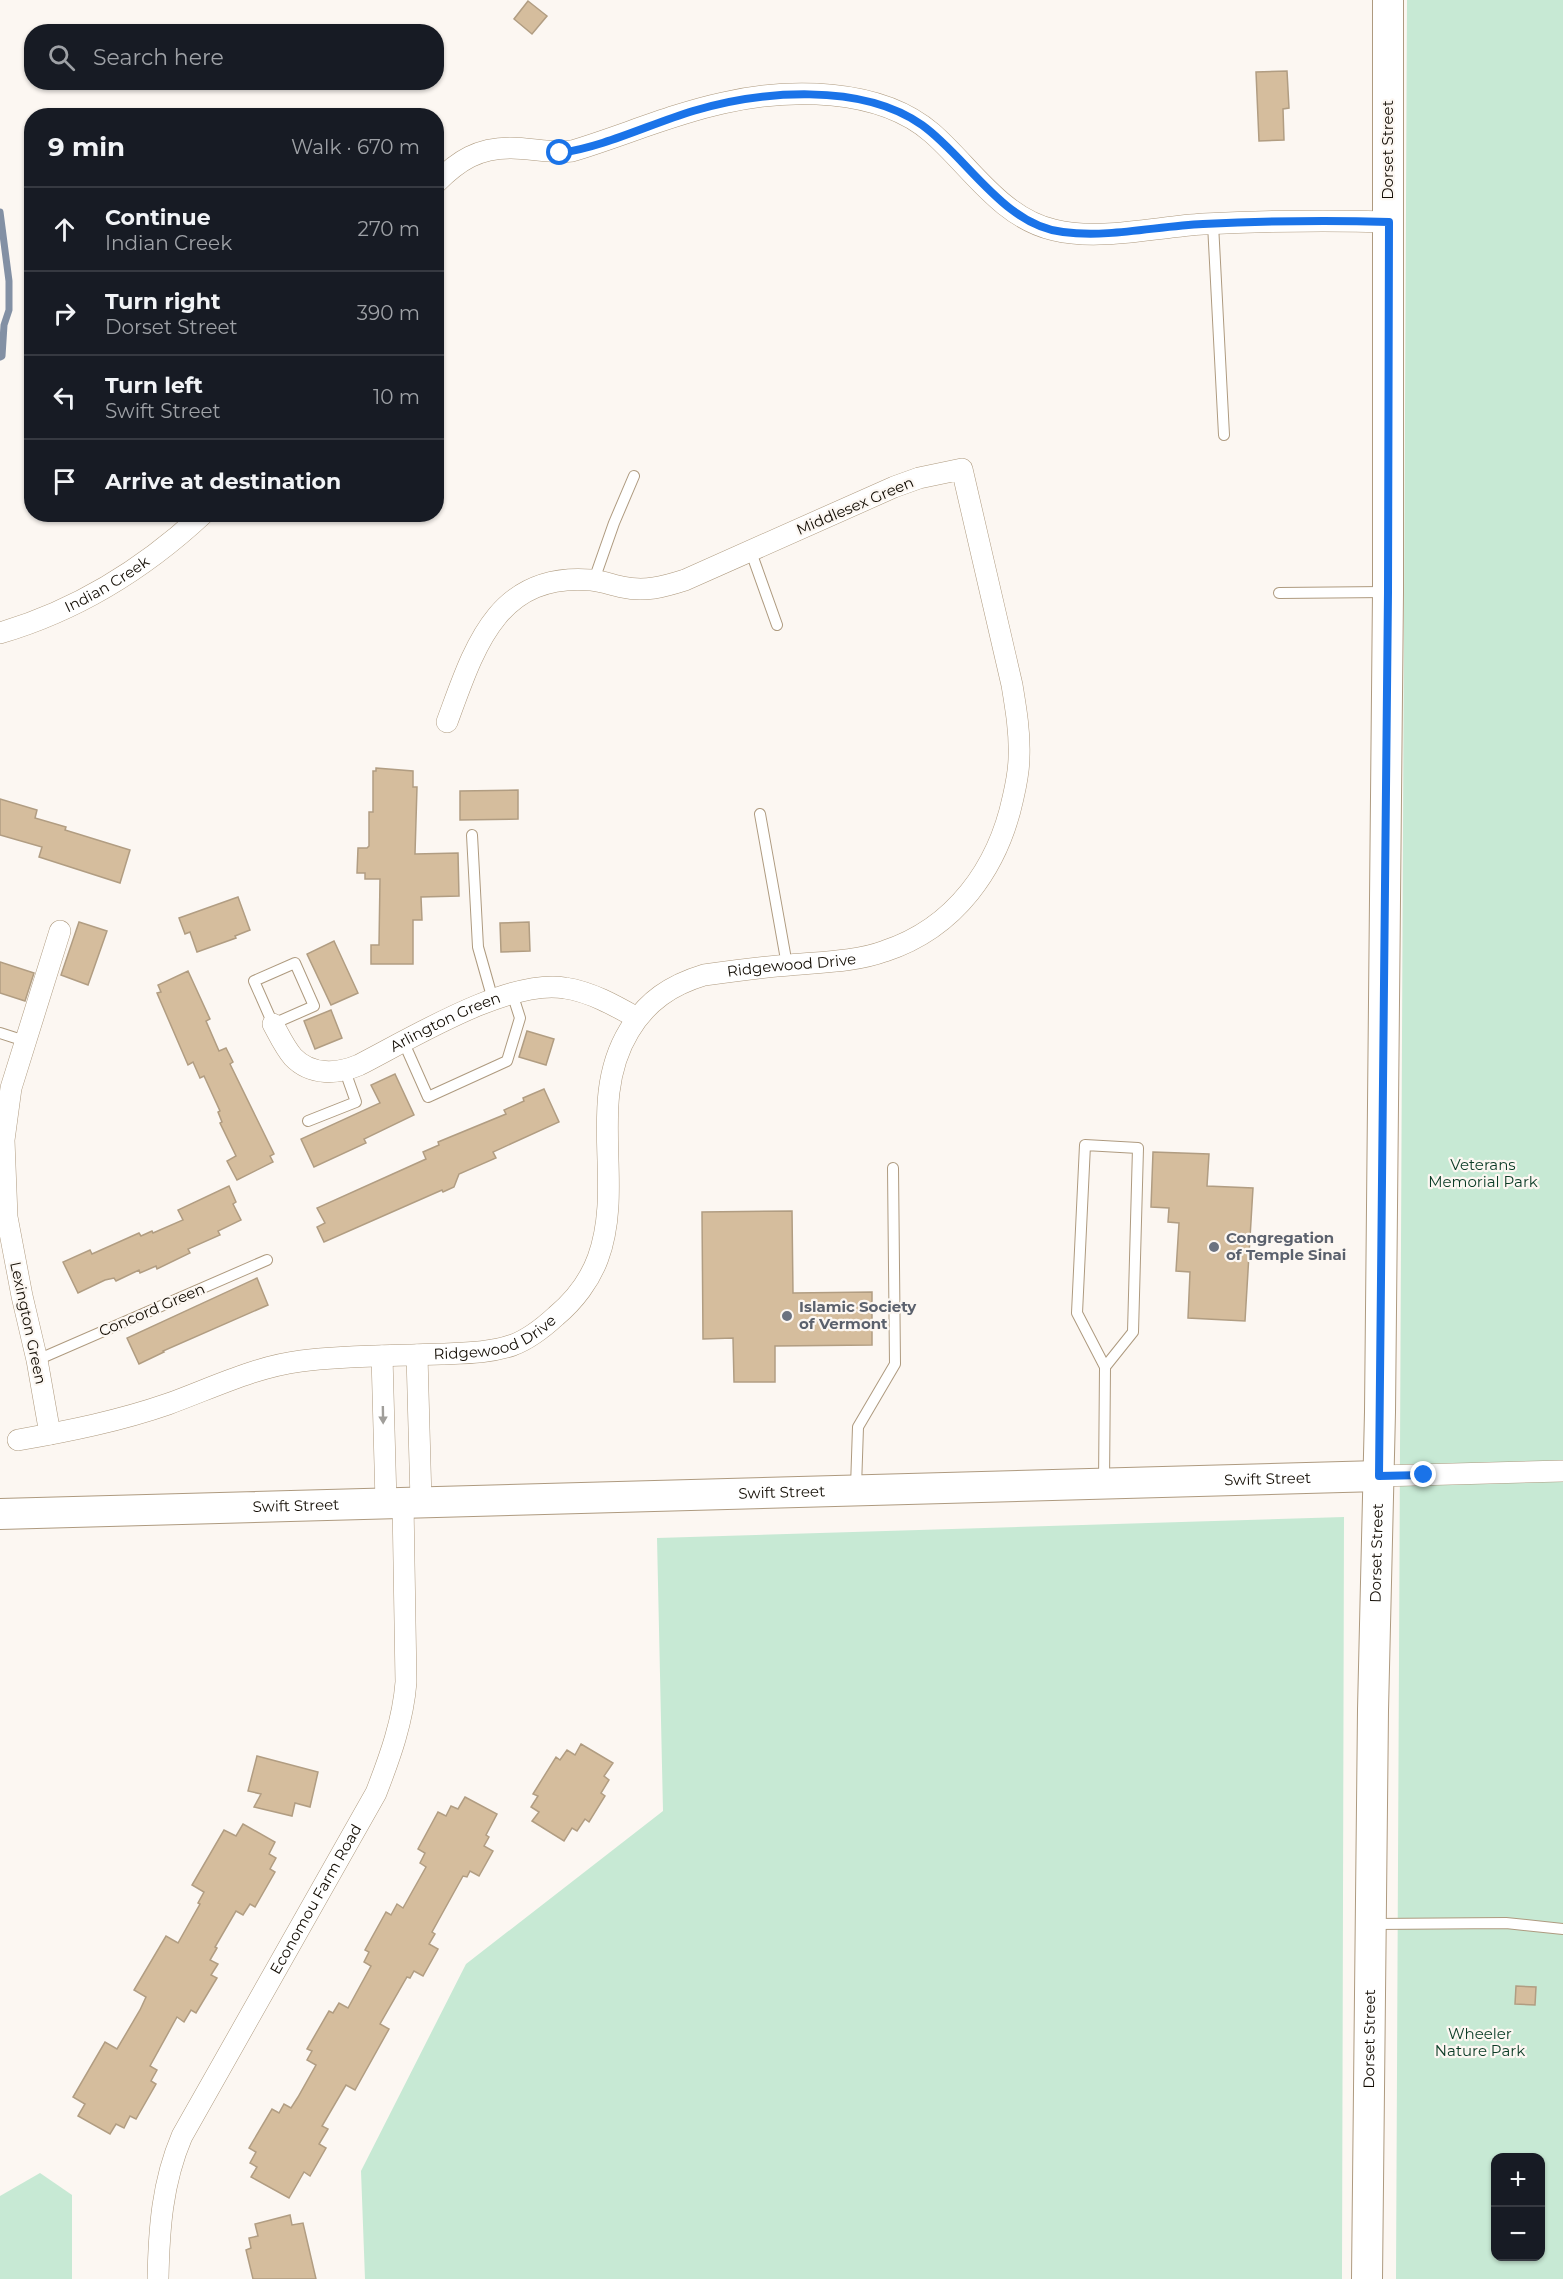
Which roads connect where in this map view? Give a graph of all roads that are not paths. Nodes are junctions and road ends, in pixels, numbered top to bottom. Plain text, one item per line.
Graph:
1 (1388, 0) edge
2 (444, 175) edge
3 (1389, 222) junction
4 (1213, 224) junction
5 (1224, 435) dead end
6 (962, 470) joint
7 (634, 476) dead end
8 (194, 522) edge
9 (751, 552) junction
10 (594, 580) junction
11 (1388, 592) junction
12 (1279, 593) dead end
13 (777, 625) dead end
14 (0, 633) edge
15 (447, 722) dead end
16 (760, 814) dead end
17 (472, 835) dead end
18 (60, 931) dead end
19 (788, 965) junction
20 (502, 996) junction
21 (637, 1018) junction
22 (273, 1024) junction
23 (0, 1033) edge
24 (25, 1041) junction
25 (404, 1042) junction
26 (345, 1071) junction
27 (308, 1121) dead end
28 (893, 1168) dead end
29 (267, 1260) dead end
30 (417, 1355) junction
31 (382, 1356) junction
32 (37, 1360) junction
33 (1105, 1367) junction
34 (50, 1434) junction
35 (18, 1440) dead end
36 (1563, 1471) edge
37 (1379, 1476) junction
38 (1104, 1484) junction
39 (855, 1491) junction
40 (403, 1502) junction
41 (0, 1514) edge
42 (1371, 1924) junction
43 (1563, 1929) edge
44 (158, 2279) edge
45 (1367, 2279) edge

1 - 3 street, Dorset Street
2 - 4 street
3 - 4 street
3 - 11 street, Dorset Street
4 - 5 lane
6 - 9 street, Middlesex Green
6 - 19 street, Ridgewood Drive
7 - 10 lane
8 - 14 street, Indian Creek
9 - 10 street, Middlesex Green
9 - 13 lane
10 - 15 street, Middlesex Green
11 - 12 lane
11 - 37 street, Dorset Street
16 - 19 lane
17 - 20 lane
18 - 24 street, Lexington Green
19 - 21 street, Ridgewood Drive
20 - 21 street, Arlington Green
20 - 25 street, Arlington Green
20 - 25 lane
21 - 30 street, Ridgewood Drive
22 - 22 lane
22 - 26 street, Arlington Green
23 - 24 lane
24 - 32 street, Lexington Green
25 - 26 street, Arlington Green
26 - 27 lane
28 - 39 lane
29 - 32 lane, Concord Green
30 - 31 street, Ridgewood Drive
30 - 40 street, Ridgewood Drive
31 - 34 street, Ridgewood Drive
31 -> 40 street
32 - 34 street, Lexington Green
33 - 33 lane
33 - 38 lane
34 - 35 street, Ridgewood Drive
36 - 37 street, Swift Street
37 - 38 street, Swift Street
37 - 42 street, Dorset Street
38 - 39 street, Swift Street
39 - 40 street, Swift Street
40 - 41 street, Swift Street
40 - 44 street, Economou Farm Road
42 - 43 lane
42 - 45 street, Dorset Street

